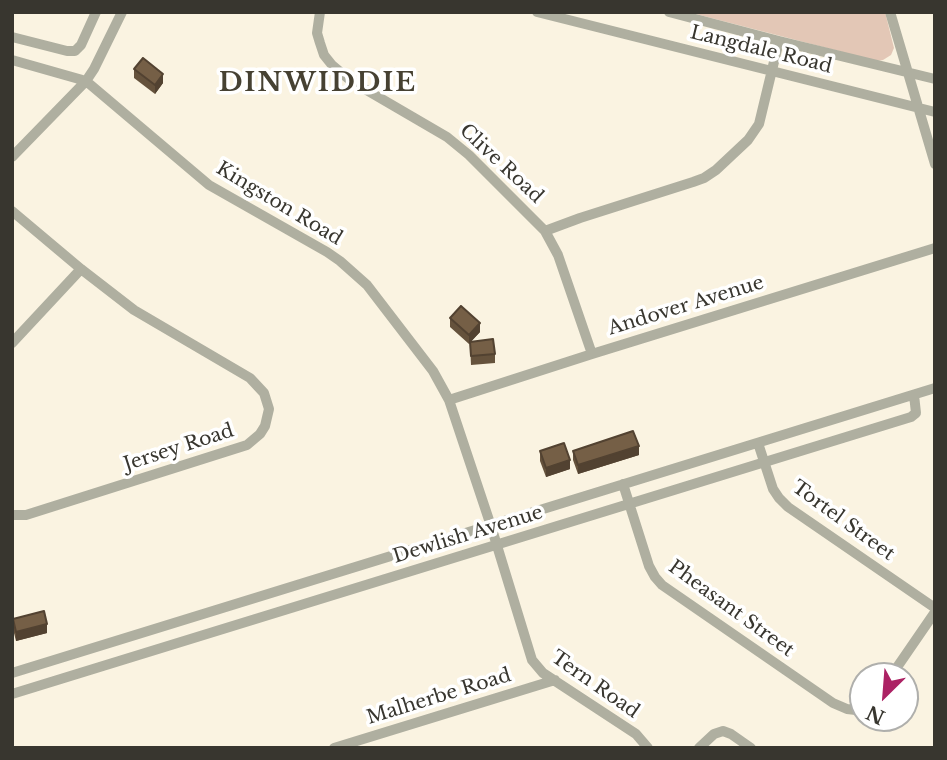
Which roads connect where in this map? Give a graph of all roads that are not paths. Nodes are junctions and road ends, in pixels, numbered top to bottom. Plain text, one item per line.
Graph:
1 (96, 12) edge
2 (122, 12) edge
3 (320, 12) edge
4 (537, 12) edge
5 (669, 12) edge
6 (890, 12) edge
7 (12, 37) edge
8 (779, 41) junction
9 (12, 60) edge
10 (772, 71) junction
11 (907, 72) junction
12 (935, 79) edge
13 (86, 81) junction
14 (917, 108) junction
15 (935, 112) edge
16 (12, 157) edge
17 (935, 164) edge
18 (12, 211) edge
19 (545, 231) junction
20 (935, 248) edge
21 (81, 270) junction
22 (12, 344) edge
23 (592, 354) junction
24 (935, 388) edge
25 (914, 395) junction
26 (449, 400) junction
27 (758, 443) junction
28 (764, 463) junction
29 (623, 484) junction
30 (630, 504) junction
31 (12, 515) edge
32 (491, 526) junction
33 (497, 545) junction
34 (408, 551) junction
35 (413, 570) junction
36 (225, 608) junction
37 (935, 610) edge
38 (229, 626) junction
39 (900, 662) edge
40 (12, 673) edge
41 (555, 680) junction
42 (12, 694) edge
43 (849, 709) edge
44 (334, 748) edge
45 (648, 748) edge
46 (699, 748) edge
47 (751, 748) edge

1 - 7 street
2 - 13 street
3 - 19 street, Clive Road
4 - 10 street, Langdale Road
5 - 8 street, Langdale Road
6 - 11 street
8 - 10 street
8 - 11 street, Langdale Road
9 - 13 street, Kingston Road
10 - 14 street, Langdale Road
10 - 19 street
11 - 12 street, Langdale Road
11 - 14 street
13 - 16 street
13 - 26 street, Kingston Road
14 - 15 street, Langdale Road
14 - 17 street
18 - 21 street, Jersey Road
19 - 23 street, Clive Road
20 - 23 street, Andover Avenue
21 - 22 street
21 - 31 street, Jersey Road
23 - 26 street, Andover Avenue
24 - 25 street, Dewlish Avenue
25 - 27 street, Dewlish Avenue
25 - 28 street, Dewlish Avenue
26 - 32 street, Kingston Road
27 - 28 street, Tortel Street
27 - 29 street, Dewlish Avenue
28 - 30 street, Dewlish Avenue
28 - 37 street, Tortel Street
29 - 30 street, Pheasant Street
29 - 32 street, Dewlish Avenue
30 - 33 street, Dewlish Avenue
30 - 43 street, Pheasant Street
32 - 33 street, Tern Road
32 - 34 street, Dewlish Avenue
33 - 35 street, Dewlish Avenue
33 - 41 street, Tern Road
34 - 35 street
34 - 36 street, Dewlish Avenue
35 - 38 street, Dewlish Avenue
36 - 38 street
36 - 40 street, Dewlish Avenue
37 - 39 street
38 - 42 street, Dewlish Avenue
41 - 44 street, Malherbe Road
41 - 45 street, Tern Road
46 - 47 street

